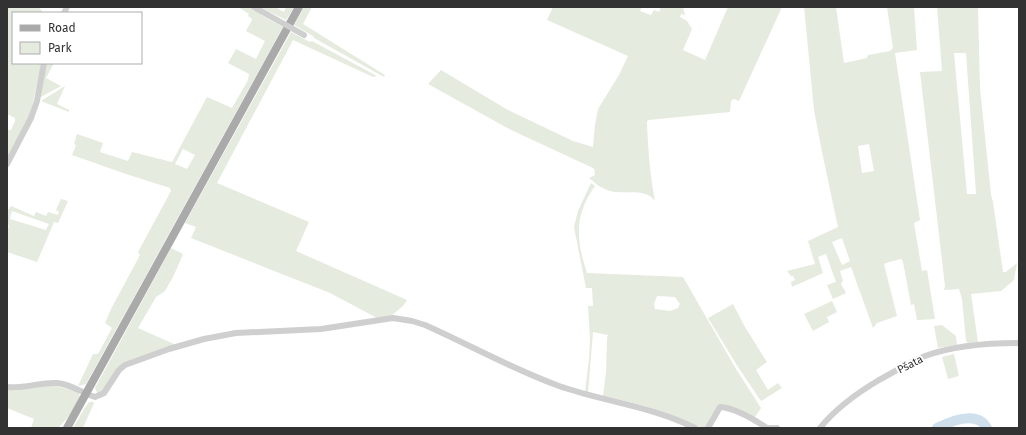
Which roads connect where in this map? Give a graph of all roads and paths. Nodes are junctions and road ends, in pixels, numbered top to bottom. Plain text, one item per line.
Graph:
1 (254, 7) edge
2 (299, 7) edge
3 (304, 35) dead end
4 (44, 64) edge
5 (7, 164) edge
6 (1019, 343) edge
7 (7, 387) edge
8 (86, 394) junction
9 (67, 428) edge
10 (695, 428) edge
11 (708, 428) edge
12 (768, 428) edge
13 (776, 428) edge
14 (820, 428) edge

1 - 3 street, bridge
2 - 8 main road
4 - 5 street
6 - 14 street, Pšata
7 - 8 street
8 - 9 main road
8 - 10 street
11 - 12 street
12 - 13 street

